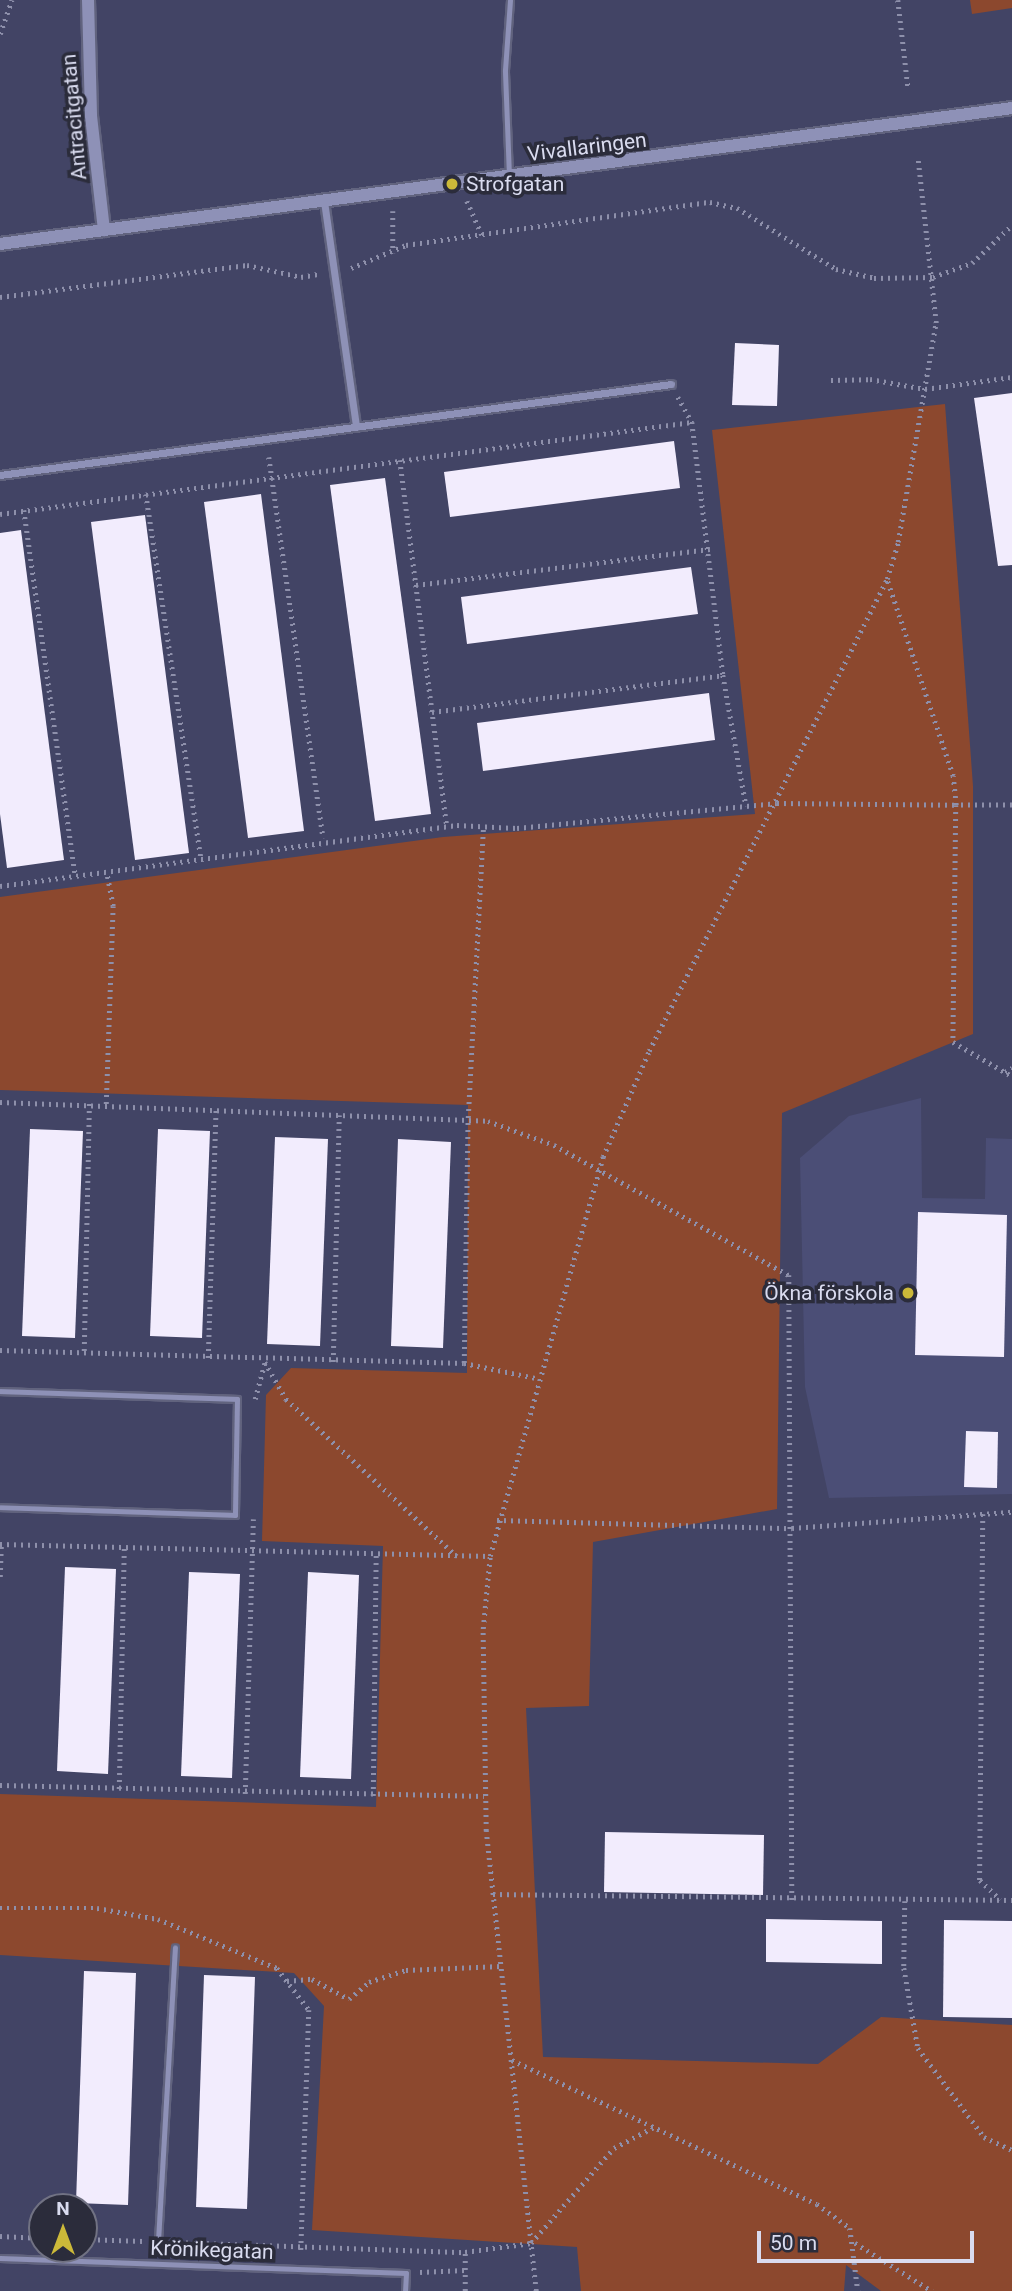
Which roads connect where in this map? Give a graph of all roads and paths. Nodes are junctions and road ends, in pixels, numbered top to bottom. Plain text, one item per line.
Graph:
1 (12, 0) edge
2 (88, 0) edge
3 (510, 0) edge
4 (898, 0) edge
5 (0, 34) edge
6 (908, 86) dead end
7 (1012, 108) edge
8 (918, 159) dead end
9 (509, 176) junction
10 (466, 197) dead end
11 (324, 201) junction
12 (393, 207) dead end
13 (1012, 225) edge
14 (104, 230) junction
15 (482, 235) junction
16 (0, 244) edge
17 (393, 253) junction
18 (347, 269) dead end
19 (317, 274) dead end
20 (933, 277) junction
21 (0, 297) edge
22 (1012, 377) edge
23 (831, 380) dead end
24 (671, 384) joint
25 (925, 389) junction
26 (692, 422) junction
27 (356, 427) junction
28 (400, 460) junction
29 (0, 475) edge
30 (272, 477) junction
31 (146, 494) junction
32 (24, 510) junction
33 (0, 514) edge
34 (710, 549) junction
35 (887, 579) junction
36 (416, 585) junction
37 (723, 675) junction
38 (432, 712) junction
39 (777, 803) junction
40 (956, 805) junction
41 (1012, 805) edge
42 (746, 806) junction
43 (447, 826) junction
44 (483, 827) junction
45 (323, 838) junction
46 (201, 858) junction
47 (107, 874) junction
48 (75, 875) junction
49 (0, 886) edge
50 (1012, 1068) edge
51 (1005, 1072) junction
52 (1012, 1076) edge
53 (0, 1102) edge
54 (89, 1103) junction
55 (106, 1104) junction
56 (216, 1109) junction
57 (339, 1115) junction
58 (468, 1118) junction
59 (598, 1171) junction
60 (0, 1350) edge
61 (84, 1351) junction
62 (208, 1358) junction
63 (265, 1361) junction
64 (333, 1362) junction
65 (464, 1363) junction
66 (537, 1378) junction
67 (0, 1391) edge
68 (237, 1399) junction
69 (0, 1507) edge
70 (1012, 1512) edge
71 (983, 1514) junction
72 (497, 1520) junction
73 (792, 1528) junction
74 (0, 1544) edge
75 (124, 1548) junction
76 (252, 1553) junction
77 (376, 1555) junction
78 (457, 1556) junction
79 (490, 1556) junction
80 (0, 1577) edge
81 (0, 1785) edge
82 (119, 1789) junction
83 (245, 1794) junction
84 (373, 1796) junction
85 (484, 1796) junction
86 (493, 1894) junction
87 (1000, 1899) junction
88 (792, 1900) junction
89 (1012, 1900) edge
90 (905, 1901) junction
91 (0, 1908) edge
92 (175, 1947) dead end
93 (500, 1966) junction
94 (286, 1981) junction
95 (511, 2060) junction
96 (654, 2127) junction
97 (1012, 2150) edge
98 (0, 2236) edge
99 (28, 2237) edge
100 (98, 2239) edge
101 (158, 2241) junction
102 (531, 2242) junction
103 (855, 2242) junction
104 (302, 2248) junction
105 (465, 2252) junction
106 (0, 2258) edge
107 (465, 2270) junction
108 (405, 2273) junction
109 (405, 2291) edge
110 (465, 2291) edge
111 (536, 2291) edge
112 (858, 2291) edge
113 (932, 2291) edge

1 - 5 path
2 - 14 street, Antracitgatan
3 - 9 lane
4 - 6 path
7 - 9 street, Vivallaringen
8 - 20 path
9 - 11 street, Vivallaringen
10 - 15 path
11 - 14 street, Vivallaringen
11 - 27 street
12 - 17 path
13 - 20 path
14 - 16 street, Vivallaringen
15 - 17 path
15 - 20 path
17 - 18 path
19 - 21 path
20 - 25 path
22 - 25 path
23 - 25 path
24 - 26 path
24 - 27 street
25 - 35 path
26 - 28 path
26 - 34 path
27 - 29 street
28 - 30 path
28 - 36 path
30 - 31 path
30 - 45 path
31 - 32 path
31 - 46 path
32 - 33 path
32 - 48 path
34 - 36 path
34 - 37 path
35 - 39 path
35 - 40 path
36 - 38 path
37 - 38 path
37 - 42 path
38 - 43 path
39 - 40 path
39 - 42 path
39 - 59 path
40 - 41 path
40 - 51 path
42 - 44 path
43 - 44 path
43 - 45 path
44 - 58 path
45 - 46 path
46 - 47 path
47 - 48 path
47 - 55 path
48 - 49 path
50 - 51 path
51 - 52 path
53 - 54 path
54 - 55 path
54 - 61 path
55 - 56 path
56 - 57 path
56 - 62 path
57 - 58 path
57 - 64 path
58 - 59 path
58 - 65 path
59 - 66 path
59 - 73 path
60 - 61 path
61 - 62 path
62 - 63 path
63 - 64 path
63 - 68 path
63 - 78 path
64 - 65 path
65 - 66 path
66 - 72 path
67 - 68 lane
68 - 69 lane
70 - 71 path
71 - 73 path
71 - 87 path
72 - 73 path
72 - 79 path
73 - 88 path
74 - 75 path
74 - 80 path
75 - 76 path
75 - 82 path
76 - 77 path
76 - 83 path
77 - 78 path
77 - 84 path
78 - 79 path
79 - 85 path
81 - 82 path
82 - 83 path
83 - 84 path
84 - 85 path
85 - 86 path
86 - 88 path
86 - 93 path
87 - 89 path
87 - 90 path
88 - 90 path
90 - 97 path
91 - 94 path
92 - 101 lane
93 - 94 path
93 - 95 path
94 - 104 path
95 - 96 path
95 - 102 path
96 - 102 path
96 - 103 path
98 - 99 path
100 - 101 path
101 - 104 path
102 - 105 path
102 - 111 path
103 - 112 path
103 - 113 path
104 - 105 path
105 - 107 path
106 - 108 lane, Krönikegatan
107 - 108 path
107 - 110 path
108 - 109 lane

